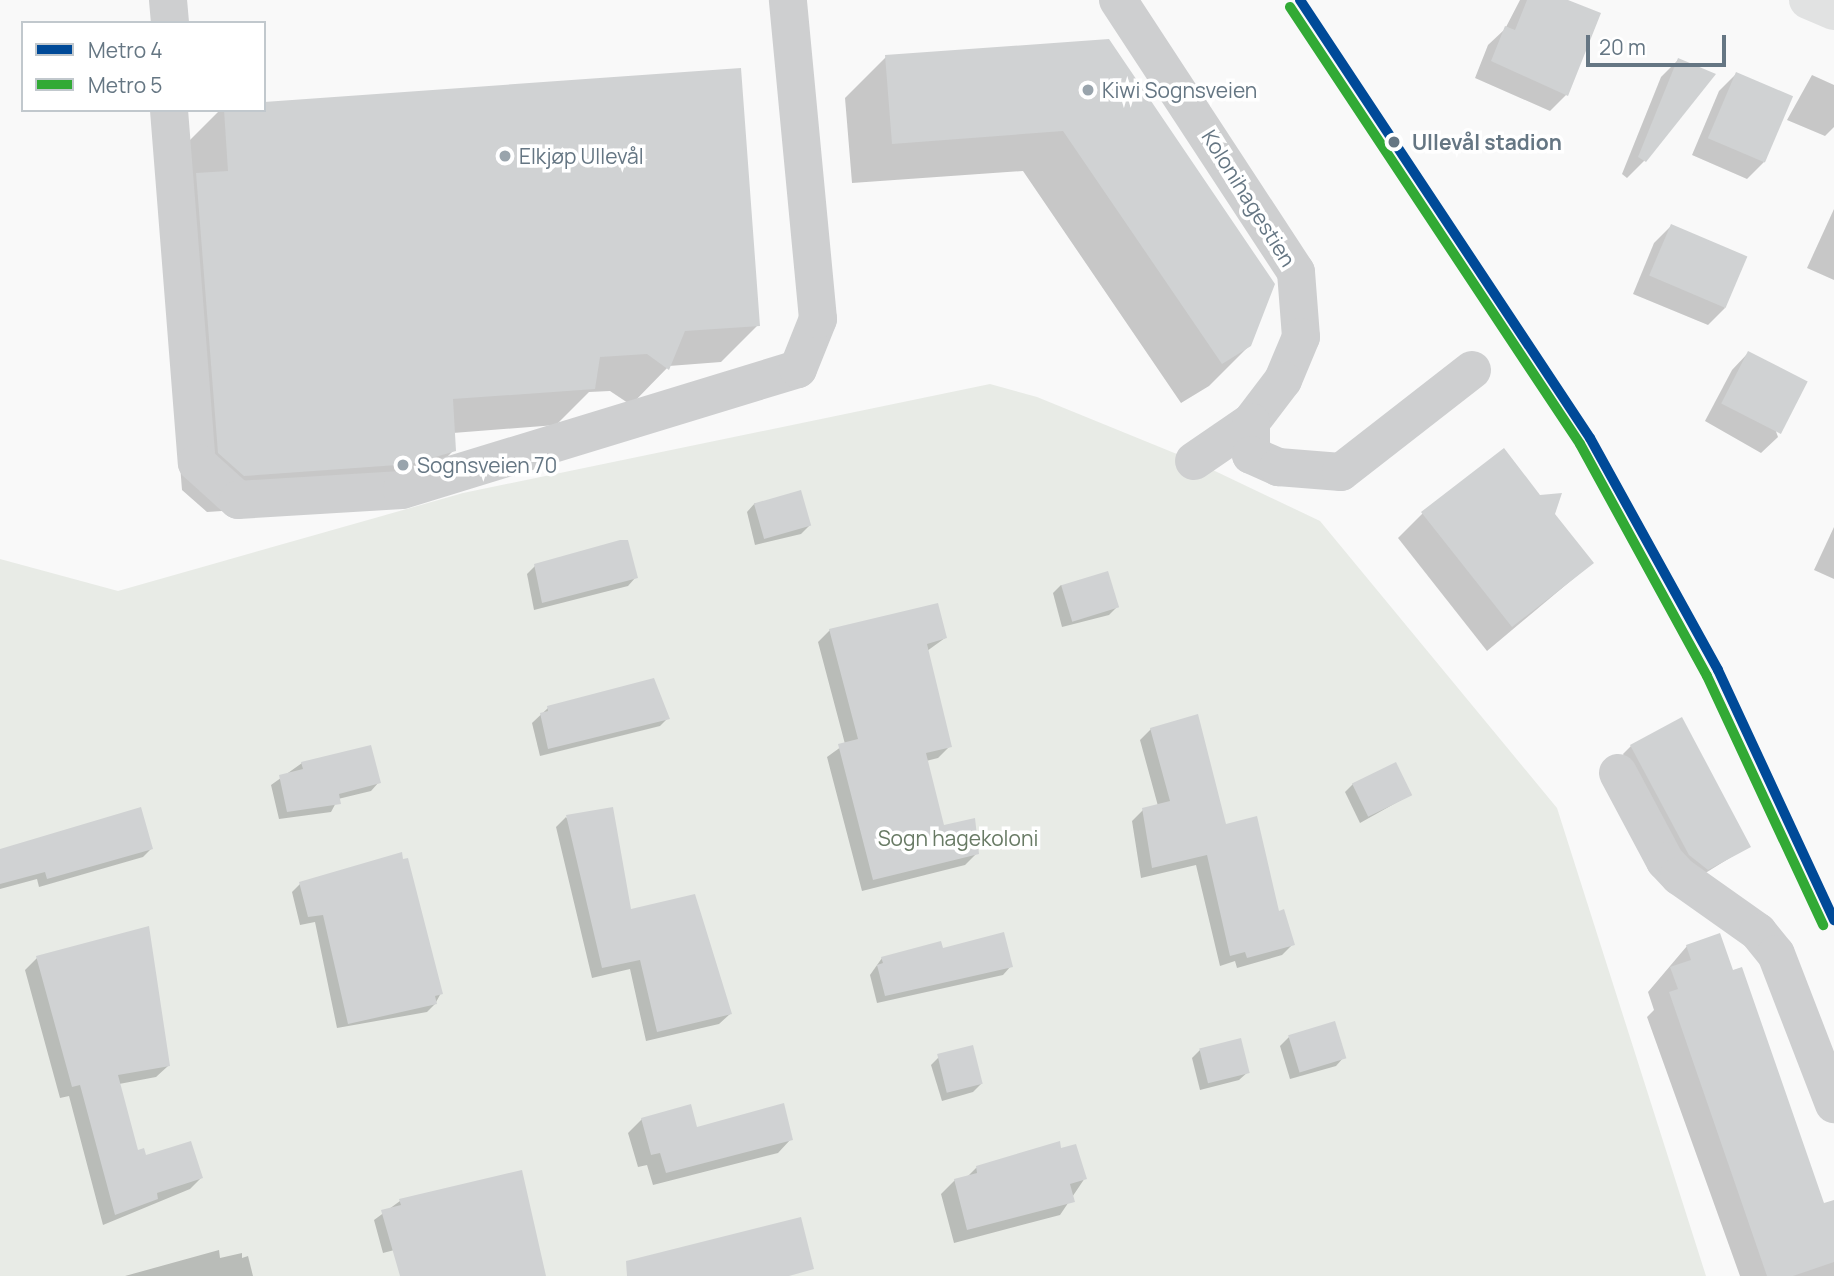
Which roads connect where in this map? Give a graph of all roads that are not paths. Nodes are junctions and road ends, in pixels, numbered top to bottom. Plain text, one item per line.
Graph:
1 (168, 0) edge
2 (788, 0) edge
3 (1118, 0) edge
4 (1808, 0) edge
5 (1834, 11) edge
6 (170, 21) edge
7 (169, 112) edge
8 (1472, 370) dead end
9 (1251, 422) junction
10 (1194, 461) dead end
11 (1618, 773) dead end
12 (1834, 1104) edge

1 - 6 lane
2 - 7 lane
3 - 9 lane, Kolonihagestien
4 - 5 main road
8 - 9 lane
9 - 10 lane, Kolonihagestien
11 - 12 lane

